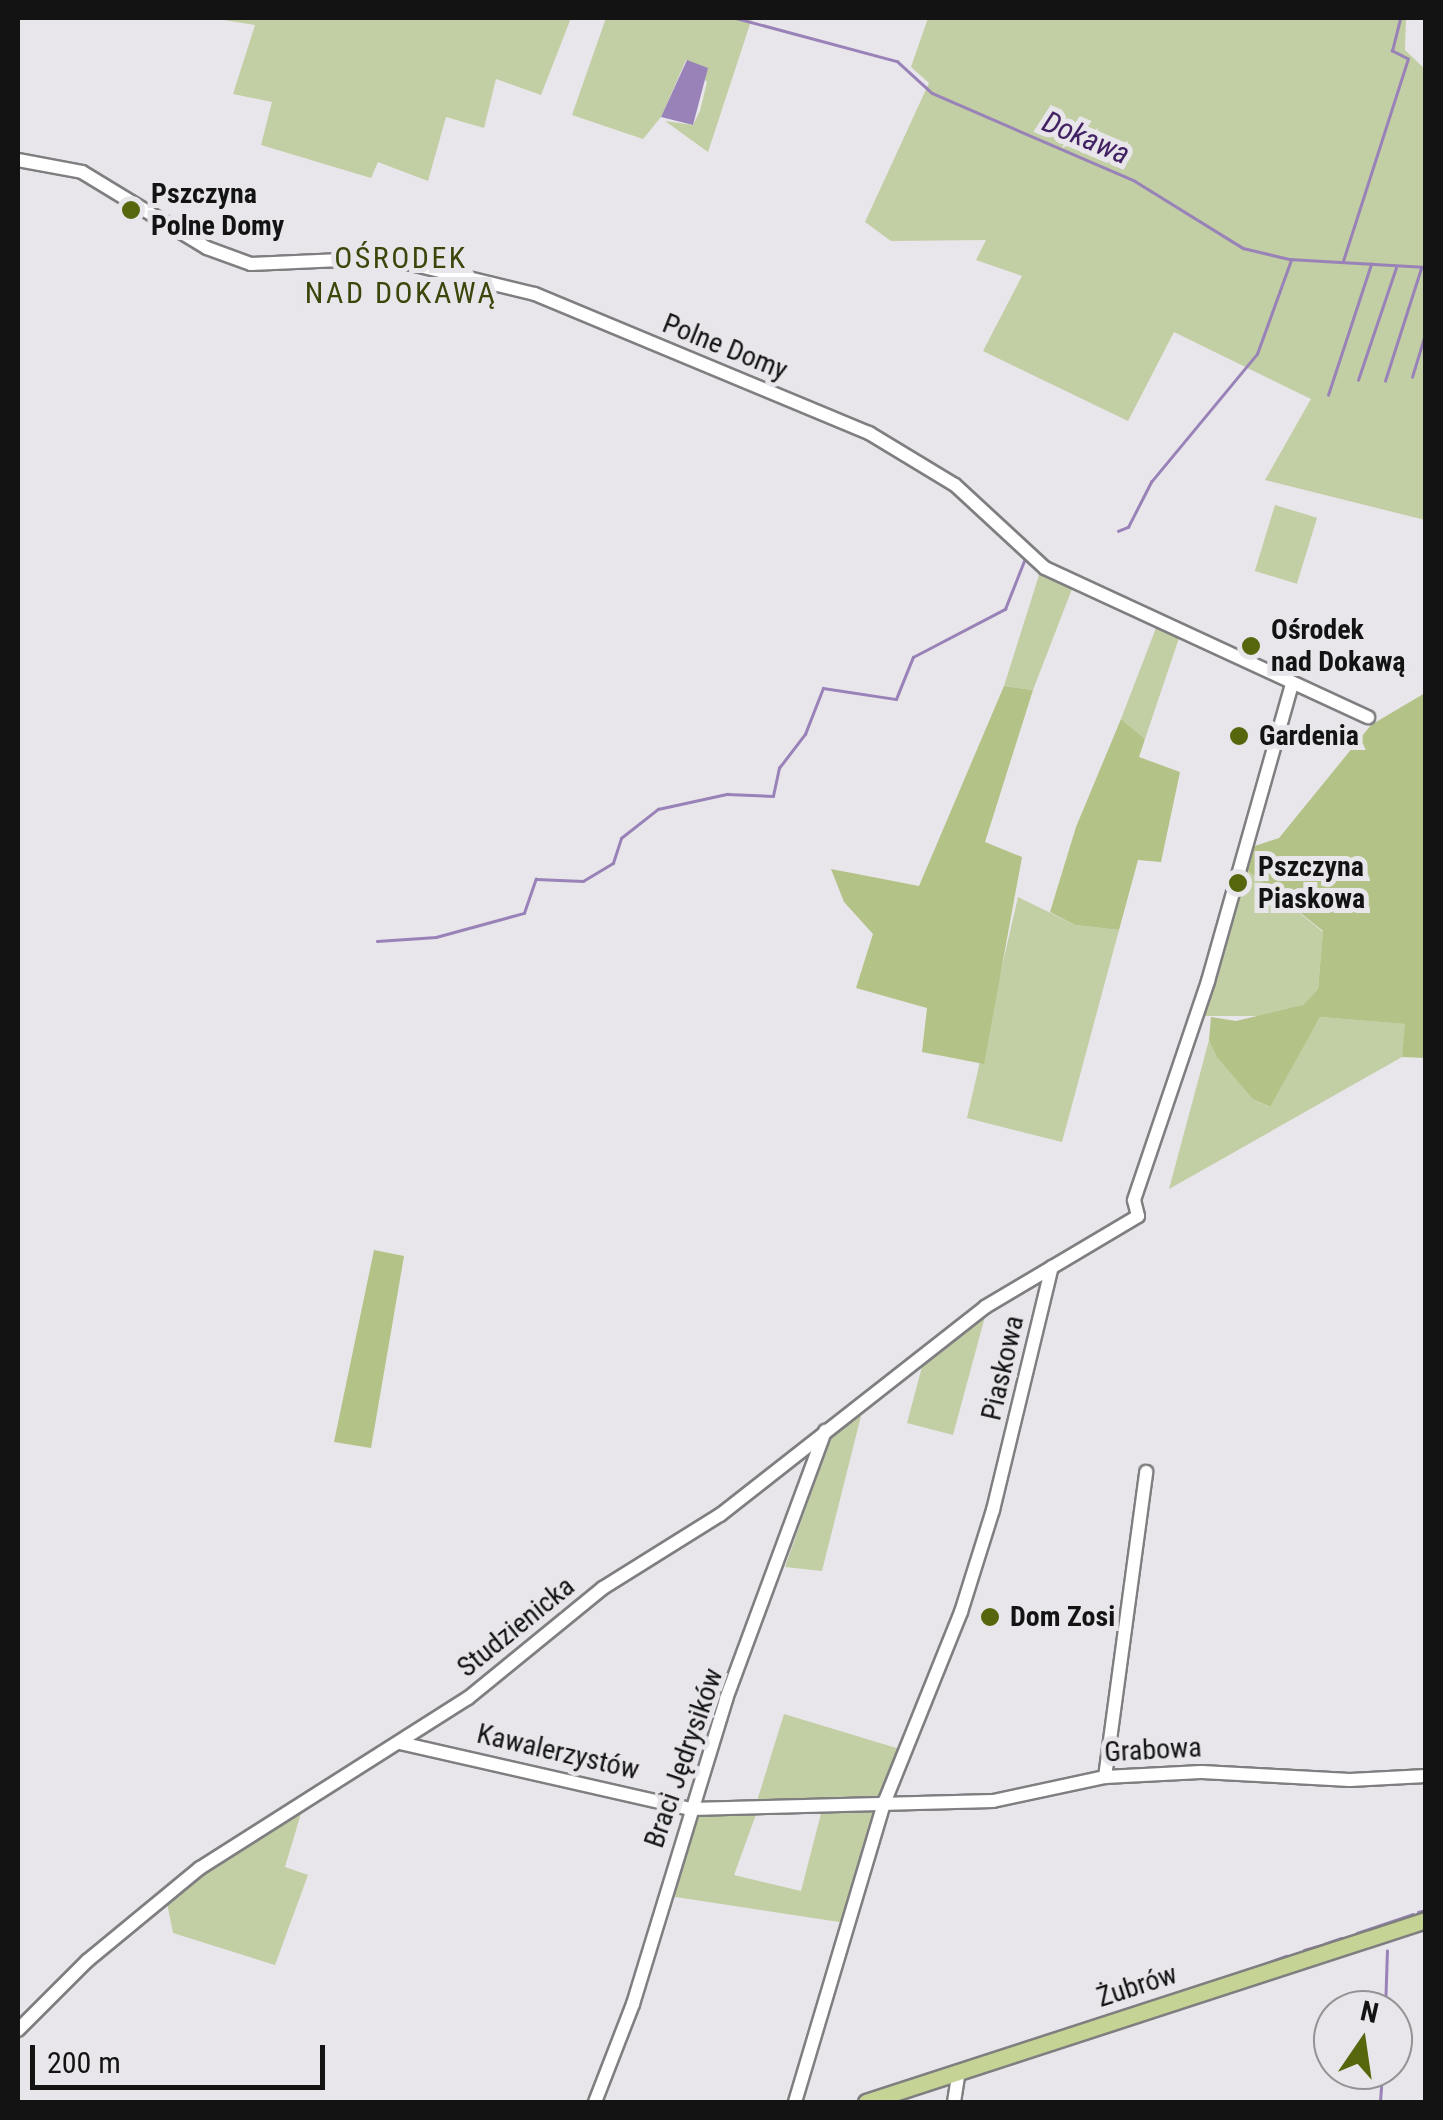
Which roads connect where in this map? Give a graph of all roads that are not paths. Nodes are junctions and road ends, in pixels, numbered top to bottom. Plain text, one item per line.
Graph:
1 (18, 160) edge
2 (1292, 684) junction
3 (1368, 717) dead end
4 (1052, 1267) junction
5 (825, 1432) junction
6 (1146, 1472) dead end
7 (400, 1742) junction
8 (1106, 1776) junction
9 (1426, 1776) edge
10 (885, 1801) junction
11 (691, 1809) junction
12 (1426, 1920) edge
13 (18, 2030) edge
14 (959, 2071) junction
15 (595, 2102) edge
16 (795, 2102) edge
17 (866, 2102) edge
18 (954, 2102) edge

1 - 2 street, Polne Domy
2 - 3 street, Polne Domy
2 - 4 street
4 - 5 street, Studzienicka
4 - 10 street, Piaskowa
5 - 7 street, Studzienicka
5 - 11 street, Braci Jędrysików
6 - 8 street
7 - 11 street, Kawalerzystów
7 - 13 street, Studzienicka
8 - 9 street, Grabowa
8 - 10 street, Grabowa
10 - 11 street, Kawalerzystów
10 - 16 street, Piaskowa
11 - 15 street, Braci Jędrysików
12 - 14 main road, Żubrów
14 - 17 main road, Żubrów
14 - 18 street

